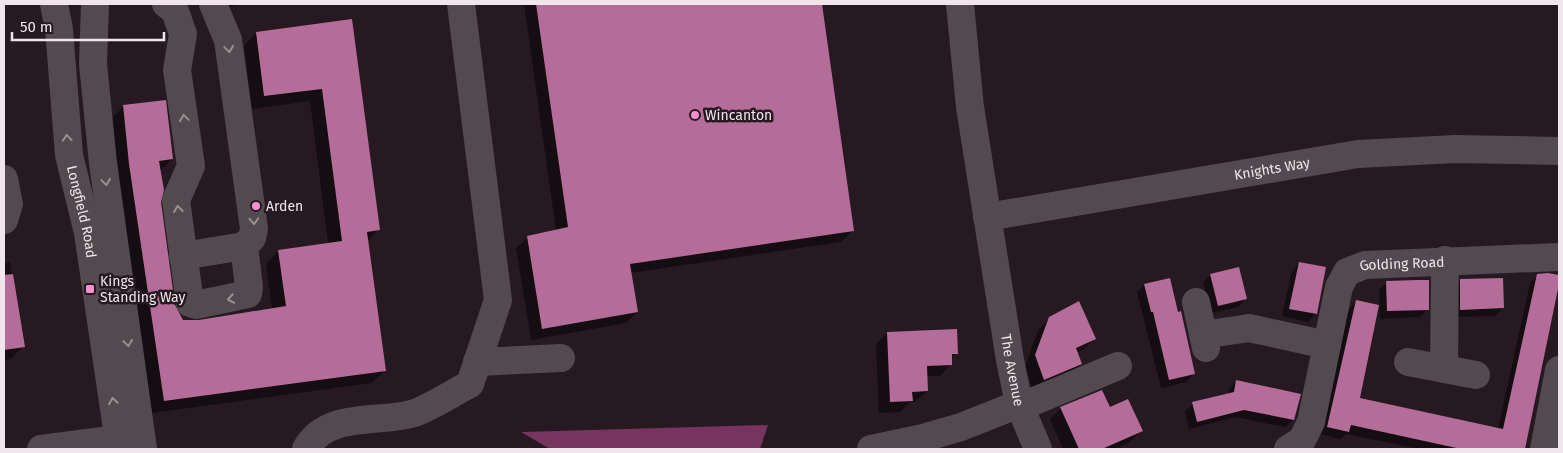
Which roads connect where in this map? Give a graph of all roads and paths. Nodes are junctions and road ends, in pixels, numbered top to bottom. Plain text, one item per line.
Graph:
1 (54, 4) edge
2 (166, 4) edge
3 (213, 4) edge
4 (461, 4) edge
5 (960, 4) edge
6 (97, 5) edge
7 (1559, 151) edge
8 (4, 179) edge
9 (987, 217) junction
10 (4, 220) edge
11 (244, 246) junction
12 (183, 256) junction
13 (1559, 257) edge
14 (1445, 260) junction
15 (1196, 302) dead end
16 (1327, 344) junction
17 (561, 358) dead end
18 (1408, 362) dead end
19 (1118, 366) dead end
20 (1444, 370) junction
21 (1559, 370) edge
22 (473, 373) junction
23 (1476, 375) dead end
24 (1019, 405) junction
25 (119, 444) edge
26 (41, 449) edge
27 (143, 449) edge
28 (306, 449) edge
29 (871, 449) edge
30 (1038, 449) edge
31 (1288, 449) edge
32 (1544, 449) edge

25 -> 1 street, Longfield Road
12 -> 2 street
3 -> 11 street
4 - 22 street
5 - 9 street
6 -> 27 street, Longfield Road
7 - 9 street, Knights Way
8 - 10 street
9 - 24 street, The Avenue
11 - 12 street
11 -> 12 street
13 - 14 street, Golding Road
14 - 16 street, Golding Road
14 - 20 street
15 - 16 street
16 - 31 street, Golding Road
17 - 22 street
18 - 20 street
19 - 24 street
20 - 23 street
21 - 32 street
22 - 28 street
24 - 29 street
24 - 30 street, The Avenue
25 - 26 street

